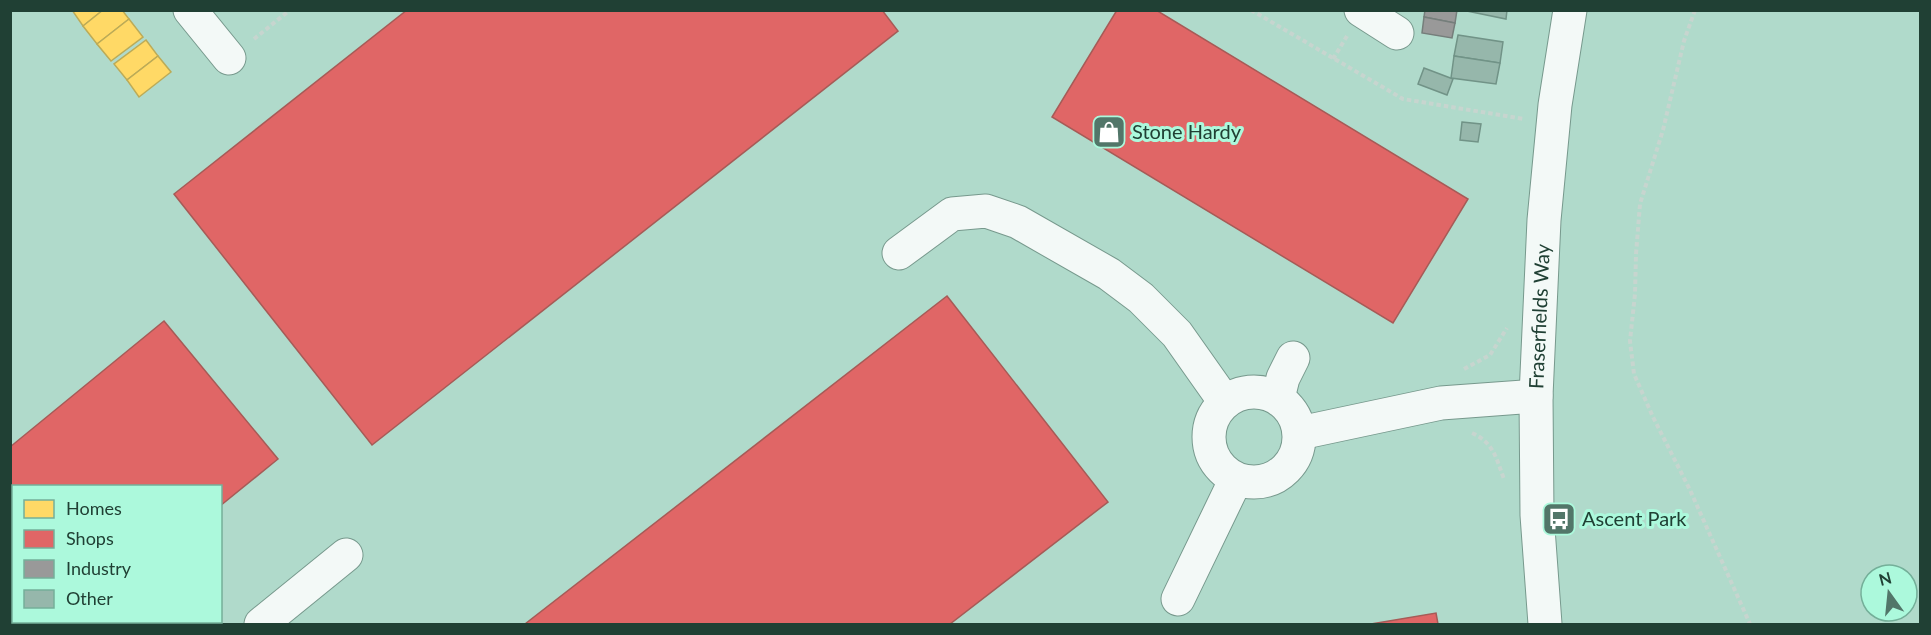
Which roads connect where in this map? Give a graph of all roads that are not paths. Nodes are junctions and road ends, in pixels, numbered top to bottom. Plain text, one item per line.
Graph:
1 (190, 10) edge
2 (1361, 10) edge
3 (1570, 10) edge
4 (1397, 33) dead end
5 (230, 58) road end
6 (899, 254) dead end
7 (1293, 358) dead end
8 (1536, 396) junction
9 (1278, 398) junction
10 (1225, 402) junction
11 (1300, 433) junction
12 (1236, 479) junction
13 (345, 555) dead end
14 (1178, 599) dead end
15 (261, 624) edge
16 (1545, 624) edge

1 - 5 street
2 - 4 street
3 - 8 street, Fraserfields Way
6 - 10 street
7 - 9 street
8 - 11 street
8 - 16 street, Fraserfields Way
9 - 10 street
9 - 11 street
10 - 12 street
11 - 12 street
12 - 14 street
13 - 15 street

